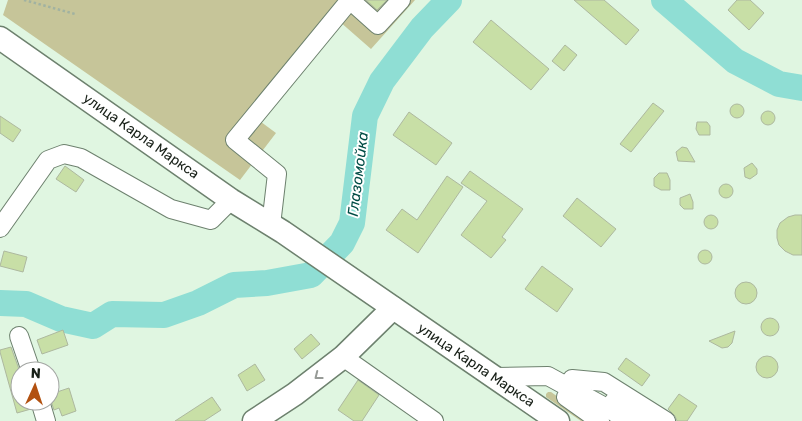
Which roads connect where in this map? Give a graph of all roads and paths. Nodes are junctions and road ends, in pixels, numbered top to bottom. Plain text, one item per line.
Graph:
1 (24, 0) edge
2 (401, 0) edge
3 (75, 14) dead end
4 (0, 38) edge
5 (231, 200) junction
6 (0, 228) edge
7 (277, 228) junction
8 (393, 308) junction
9 (19, 336) dead end
10 (343, 357) junction
11 (28, 361) edge
12 (542, 376) junction
13 (496, 378) junction
14 (572, 379) junction
15 (254, 421) edge
16 (434, 421) edge
17 (558, 421) edge
18 (600, 421) edge
19 (626, 421) edge
20 (648, 421) edge
21 (666, 421) edge

1 - 3 path
2 - 7 street
4 - 5 main road, улица Карла Маркса
5 - 6 street
5 - 7 main road, улица Карла Маркса
7 - 8 main road, улица Карла Маркса
8 - 10 main road
8 - 13 main road, улица Карла Маркса
9 - 11 street
10 -> 15 main road
10 - 16 street
12 - 13 street
12 - 14 street
12 - 18 street
12 - 19 street
13 - 17 main road, улица Карла Маркса
14 - 20 street
14 - 21 street

